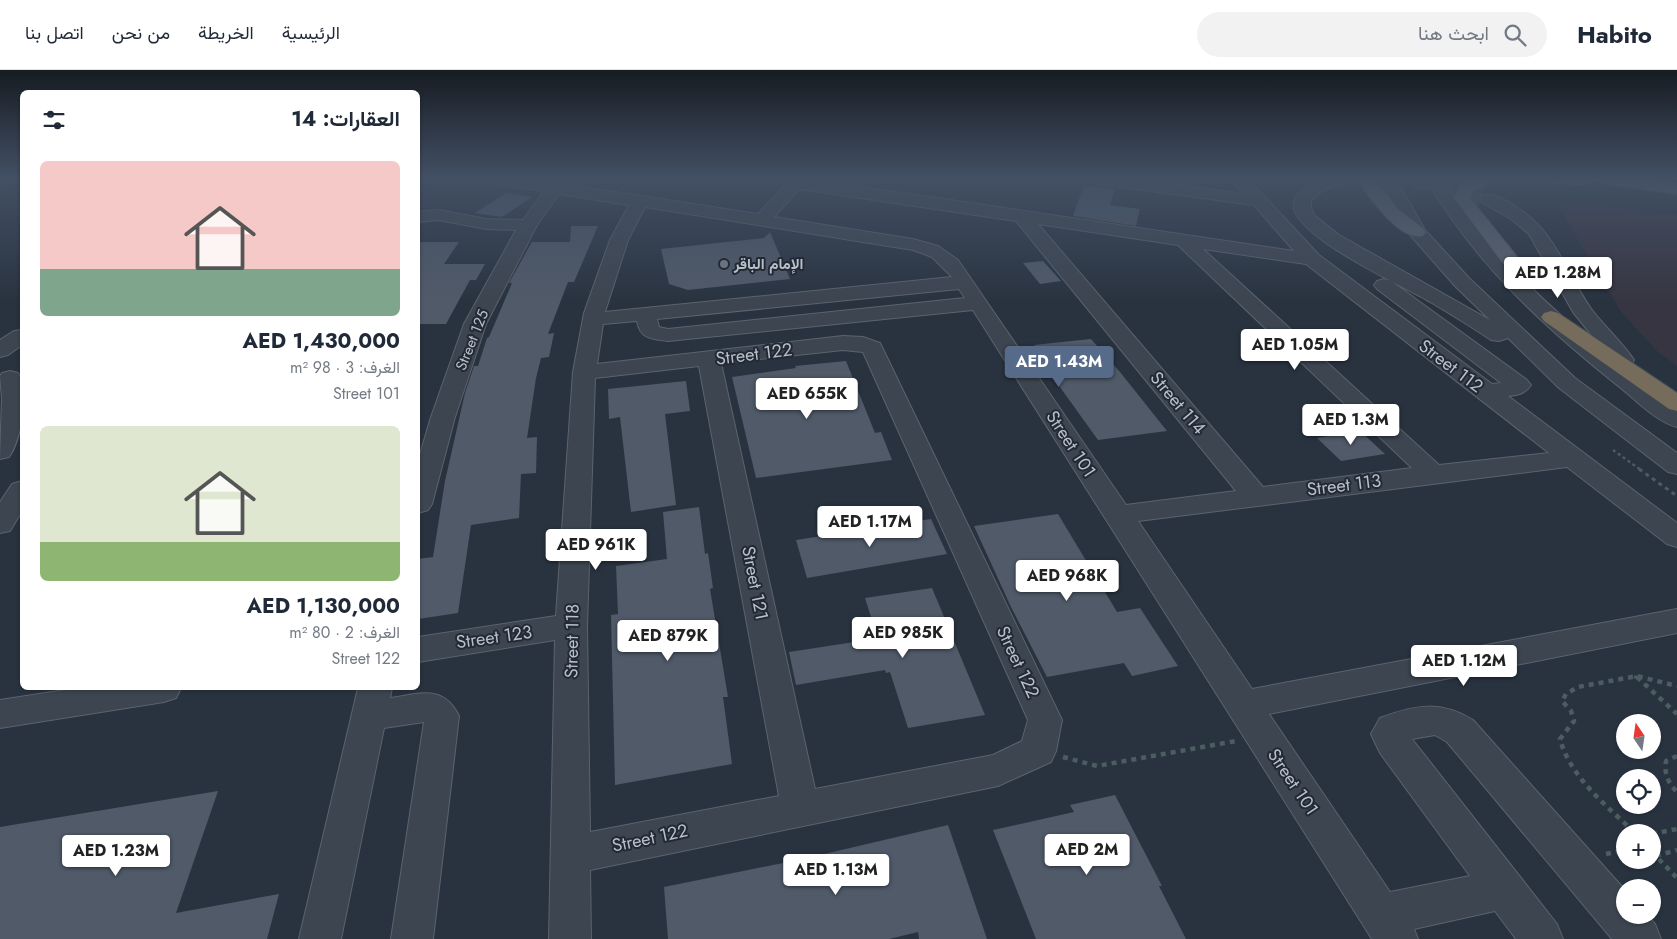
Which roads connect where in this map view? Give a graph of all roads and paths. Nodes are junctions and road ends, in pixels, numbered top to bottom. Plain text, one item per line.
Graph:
1 (463, 220) edge
2 (532, 220) edge
3 (630, 220) edge
4 (759, 220) edge
5 (762, 220) joint
6 (1024, 220) edge
7 (1034, 220) edge
8 (1277, 220) edge
9 (1309, 220) edge
10 (1401, 220) edge
11 (1410, 220) edge
12 (1460, 220) edge
13 (1479, 220) tunnel mouth
14 (1524, 220) edge
15 (528, 225) junction
16 (1417, 232) junction
17 (1184, 241) junction
18 (1315, 262) junction
19 (1513, 281) junction
20 (930, 286) junction
21 (972, 292) junction
22 (942, 306) junction
23 (646, 314) junction
24 (1551, 317) junction
25 (592, 319) junction
26 (20, 330) edge
27 (0, 333) edge
28 (20, 337) edge
29 (0, 350) edge
30 (709, 359) junction
31 (584, 372) junction
32 (11, 377) edge
33 (1646, 382) junction
34 (1567, 383) junction
35 (1486, 392) junction
36 (1677, 404) edge
37 (1677, 420) edge
38 (1613, 450) dead end
39 (0, 451) edge
40 (1572, 458) junction
41 (1677, 466) edge
42 (1433, 474) junction
43 (20, 493) edge
44 (1677, 496) edge
45 (420, 497) edge
46 (1256, 497) junction
47 (1118, 515) junction
48 (0, 524) edge
49 (1677, 536) edge
50 (1677, 621) edge
51 (571, 626) junction
52 (420, 649) edge
53 (1636, 676) junction
54 (1677, 686) edge
55 (126, 690) edge
56 (372, 702) edge
57 (1242, 705) junction
58 (0, 714) edge
59 (1677, 714) edge
60 (1262, 736) junction
61 (1038, 751) junction
62 (1677, 756) edge
63 (1677, 792) edge
64 (800, 808) junction
65 (1626, 824) edge
66 (1677, 829) edge
67 (1661, 832) edge
68 (1677, 850) edge
69 (1661, 853) edge
70 (570, 855) junction
71 (1661, 861) edge
72 (1677, 878) edge
73 (1503, 889) junction
74 (1389, 927) edge
75 (320, 939) edge
76 (412, 939) edge
77 (570, 939) edge
78 (1542, 939) edge
79 (1640, 939) edge

1 - 15 street
2 - 15 street, Street 125
3 - 25 street, Street 118
4 - 5 street, Street 101
5 - 21 street, Street 101
6 - 46 street, Street 114
7 - 17 street
8 - 18 street, Street 112
9 - 34 street
10 - 16 main road
11 - 16 street
12 - 19 street
13 - 19 main road
14 - 33 street
15 - 45 street, Street 125
16 - 34 street
17 - 18 street
17 - 42 street
18 - 35 street, Street 112
18 - 35 street
19 - 24 street
20 - 21 street
20 - 22 street
20 - 23 street
21 - 22 street
21 - 47 street, Street 101
22 - 23 street
23 - 25 street
24 - 33 highway
24 - 37 street
25 - 31 street, Street 118
26 - 27 street
28 - 29 street
30 - 31 street, Street 122
30 - 61 street, Street 122
30 - 64 street, Street 121
31 - 51 street, Street 118
32 - 39 street
33 - 36 highway
34 - 41 street
35 - 40 street, Street 112
38 - 44 path
40 - 42 street, Street 113
40 - 49 street, Street 112
42 - 46 street, Street 113
43 - 48 street
46 - 47 street, Street 113
47 - 57 street, Street 101
50 - 57 street
51 - 52 street, Street 123
51 - 70 street, Street 118
53 - 54 path
53 - 59 path
53 - 65 path
55 - 58 street
56 - 75 street
56 - 76 street
57 - 60 street, Street 101
60 - 61 path
60 - 74 street, Street 101
61 - 64 street, Street 122
62 - 63 path
64 - 70 street, Street 122
66 - 67 path
68 - 69 path
70 - 77 street, Street 118
71 - 72 path
73 - 74 street
73 - 78 street
73 - 79 street

